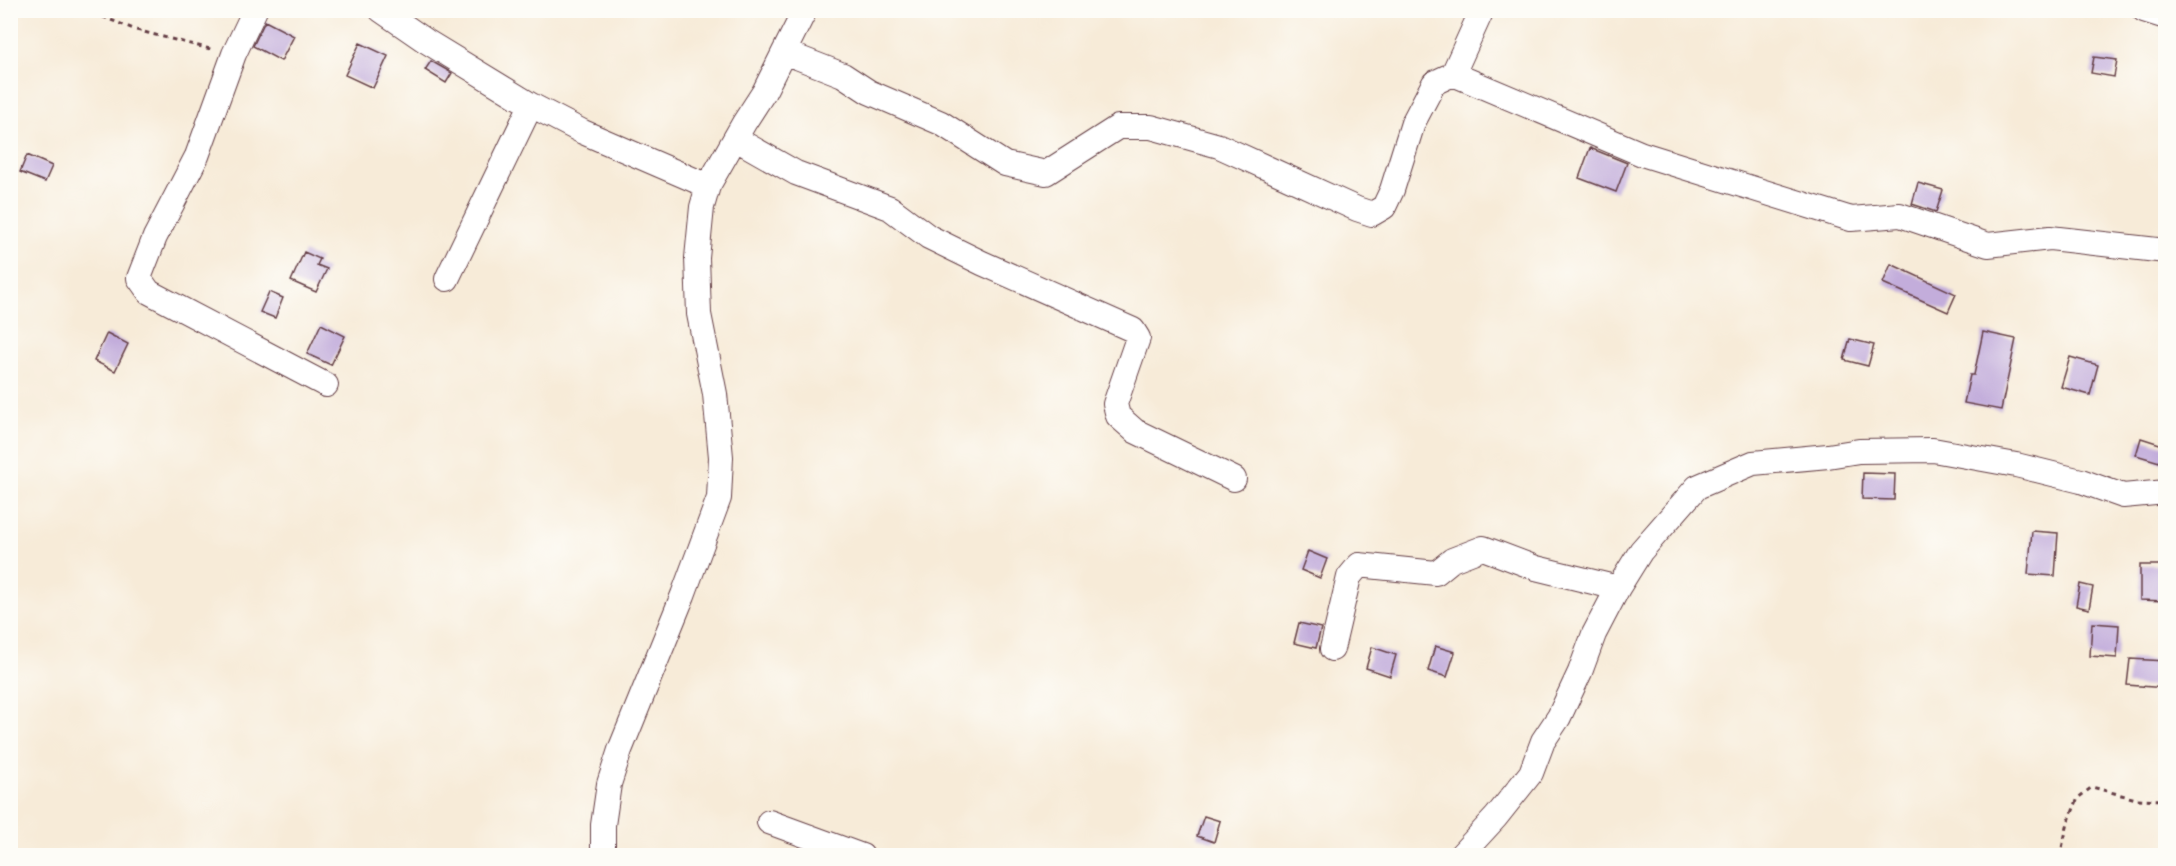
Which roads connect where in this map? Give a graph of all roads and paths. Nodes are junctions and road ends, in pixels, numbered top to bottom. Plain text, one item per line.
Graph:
1 (86, 10) edge
2 (255, 10) edge
3 (381, 10) edge
4 (805, 10) edge
5 (1482, 10) edge
6 (2144, 10) edge
7 (2166, 17) edge
8 (784, 52) junction
9 (234, 54) junction
10 (1453, 74) junction
11 (531, 105) junction
12 (736, 140) junction
13 (708, 186) junction
14 (2166, 251) edge
15 (447, 279) dead end
16 (326, 385) dead end
17 (1234, 479) dead end
18 (2166, 492) edge
19 (1618, 588) junction
20 (1332, 649) dead end
21 (2166, 800) edge
22 (769, 822) dead end
23 (603, 855) edge
24 (862, 855) edge
25 (1460, 855) edge
26 (2060, 855) edge

1 - 9 path
2 - 9 street
3 - 11 street
4 - 8 street
5 - 10 street
6 - 7 street
8 - 10 street
8 - 12 street
9 - 16 street
10 - 14 street
11 - 13 street
11 - 15 street
12 - 13 street
12 - 17 street
13 - 23 street
18 - 19 street
19 - 20 street
19 - 25 street
21 - 26 path
22 - 24 street

